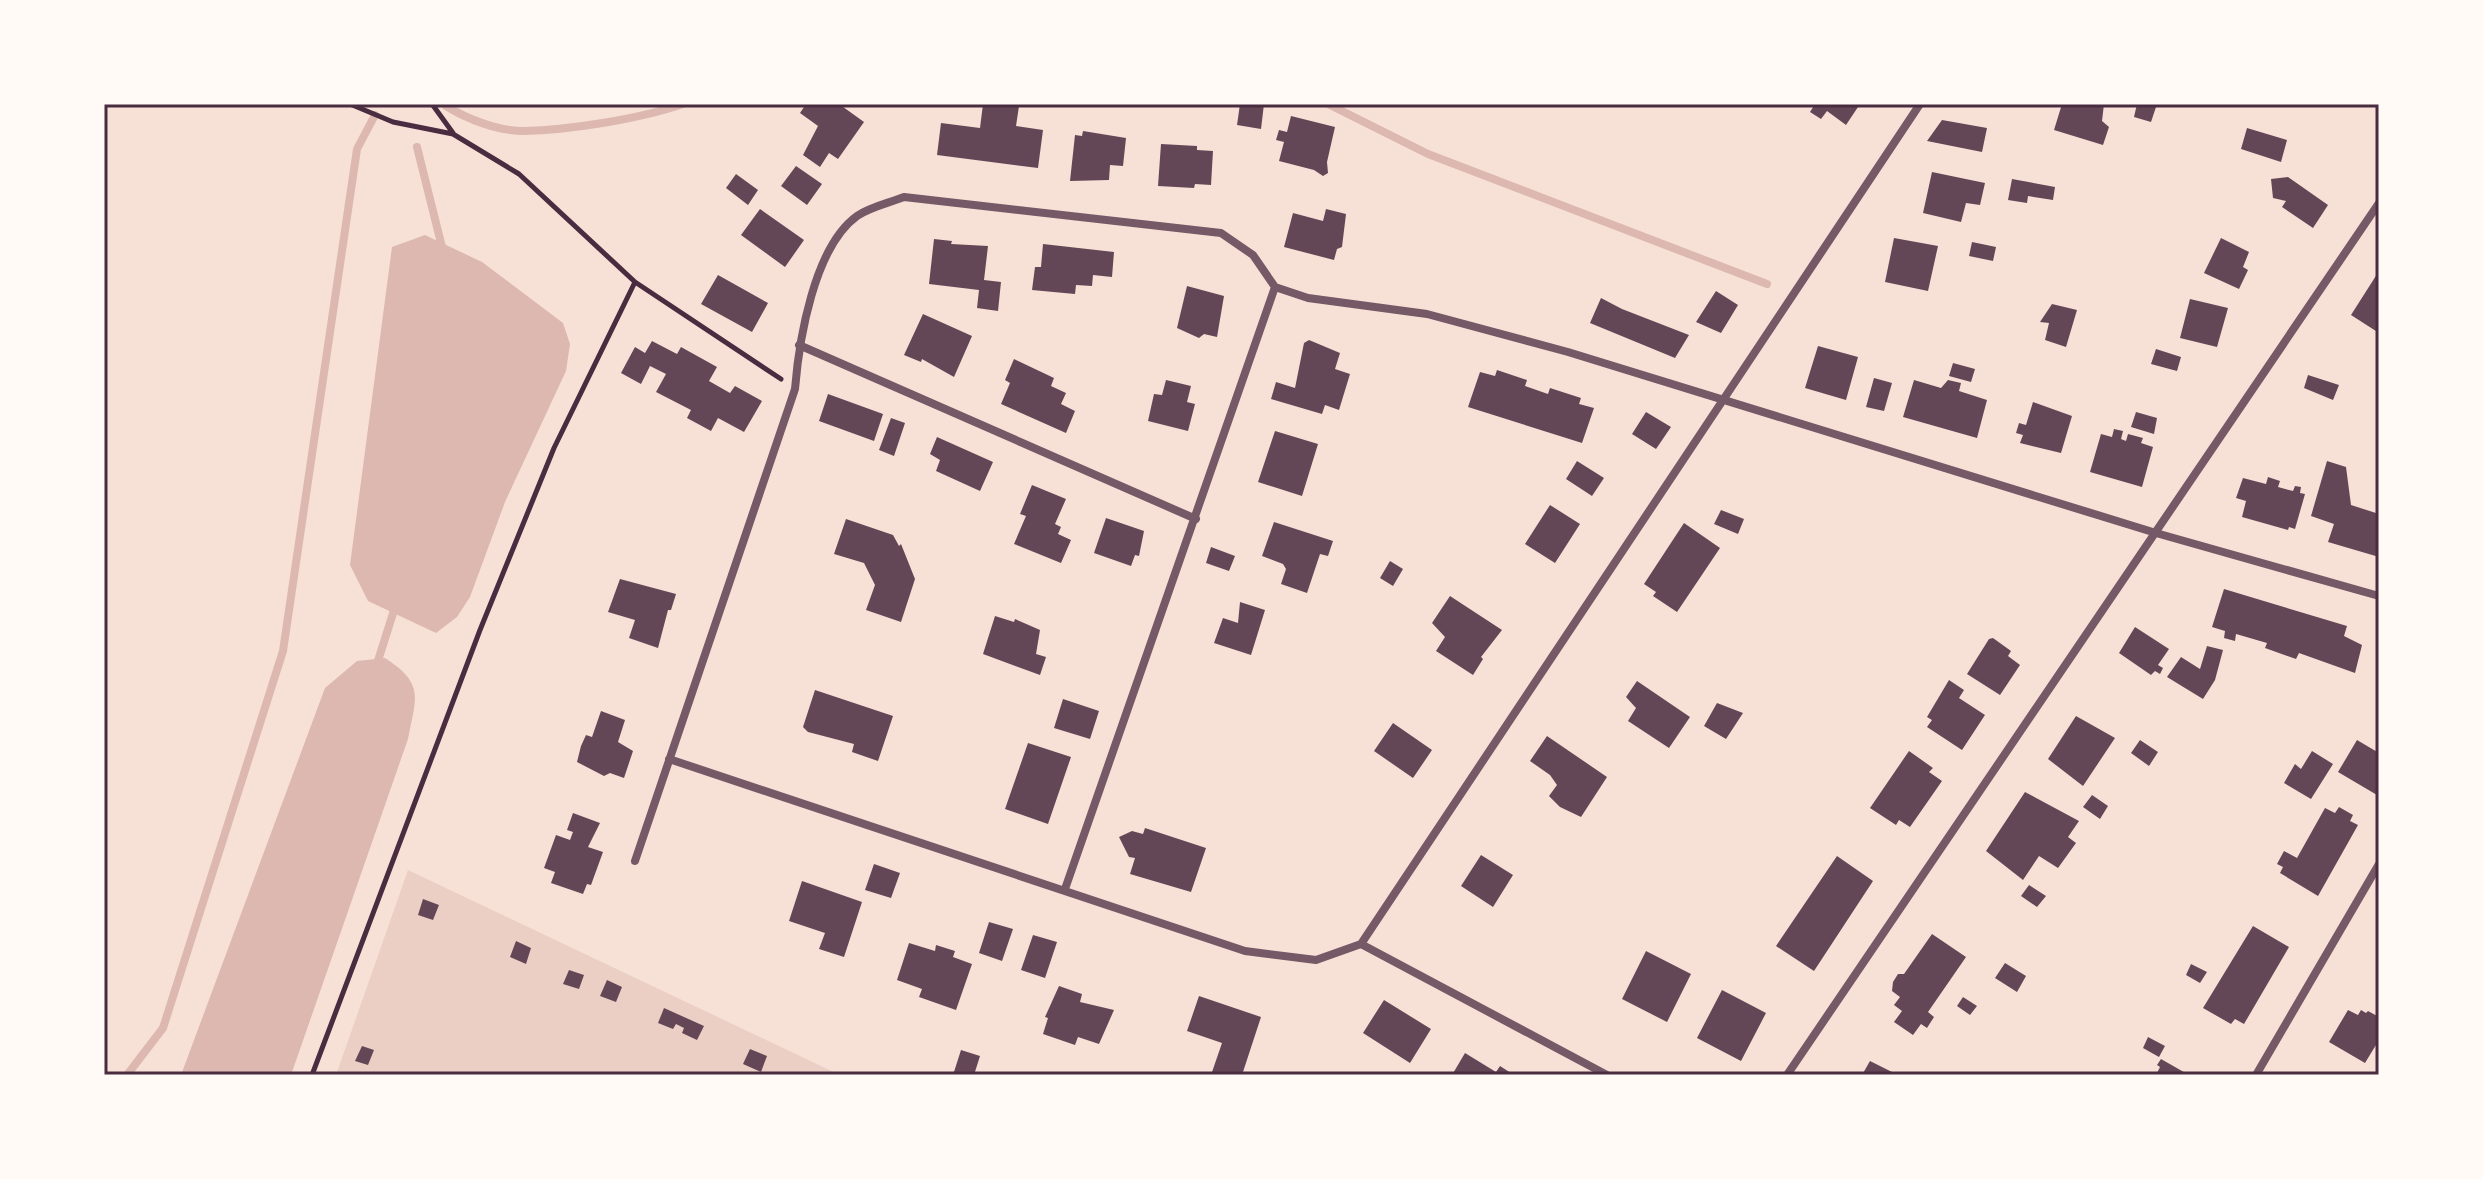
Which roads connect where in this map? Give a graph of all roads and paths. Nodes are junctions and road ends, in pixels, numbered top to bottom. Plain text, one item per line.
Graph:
1 (350, 104) edge
2 (432, 104) edge
3 (1920, 104) edge
4 (453, 134) junction
5 (2379, 203) edge
6 (635, 282) junction
7 (1275, 287) junction
8 (799, 345) junction
9 (795, 389) junction
10 (1720, 401) junction
11 (1196, 519) junction
12 (2156, 533) junction
13 (2379, 596) edge
14 (669, 759) junction
15 (635, 861) dead end
16 (2379, 864) edge
17 (1065, 889) junction
18 (1361, 944) junction
19 (312, 1075) edge
20 (1607, 1075) edge
21 (1787, 1075) edge
22 (2256, 1075) edge

1 - 4 path
2 - 4 path
3 - 10 street
4 - 6 path
5 - 12 street
6 - 9 path
6 - 19 path
7 - 8 street
7 - 10 street
7 - 11 street
8 - 9 street
8 - 11 street
9 - 14 street
10 - 12 street
10 - 18 street
11 - 17 street
12 - 13 street
12 - 21 street
14 - 15 street
14 - 17 street
16 - 22 street
17 - 18 street
18 - 20 street

